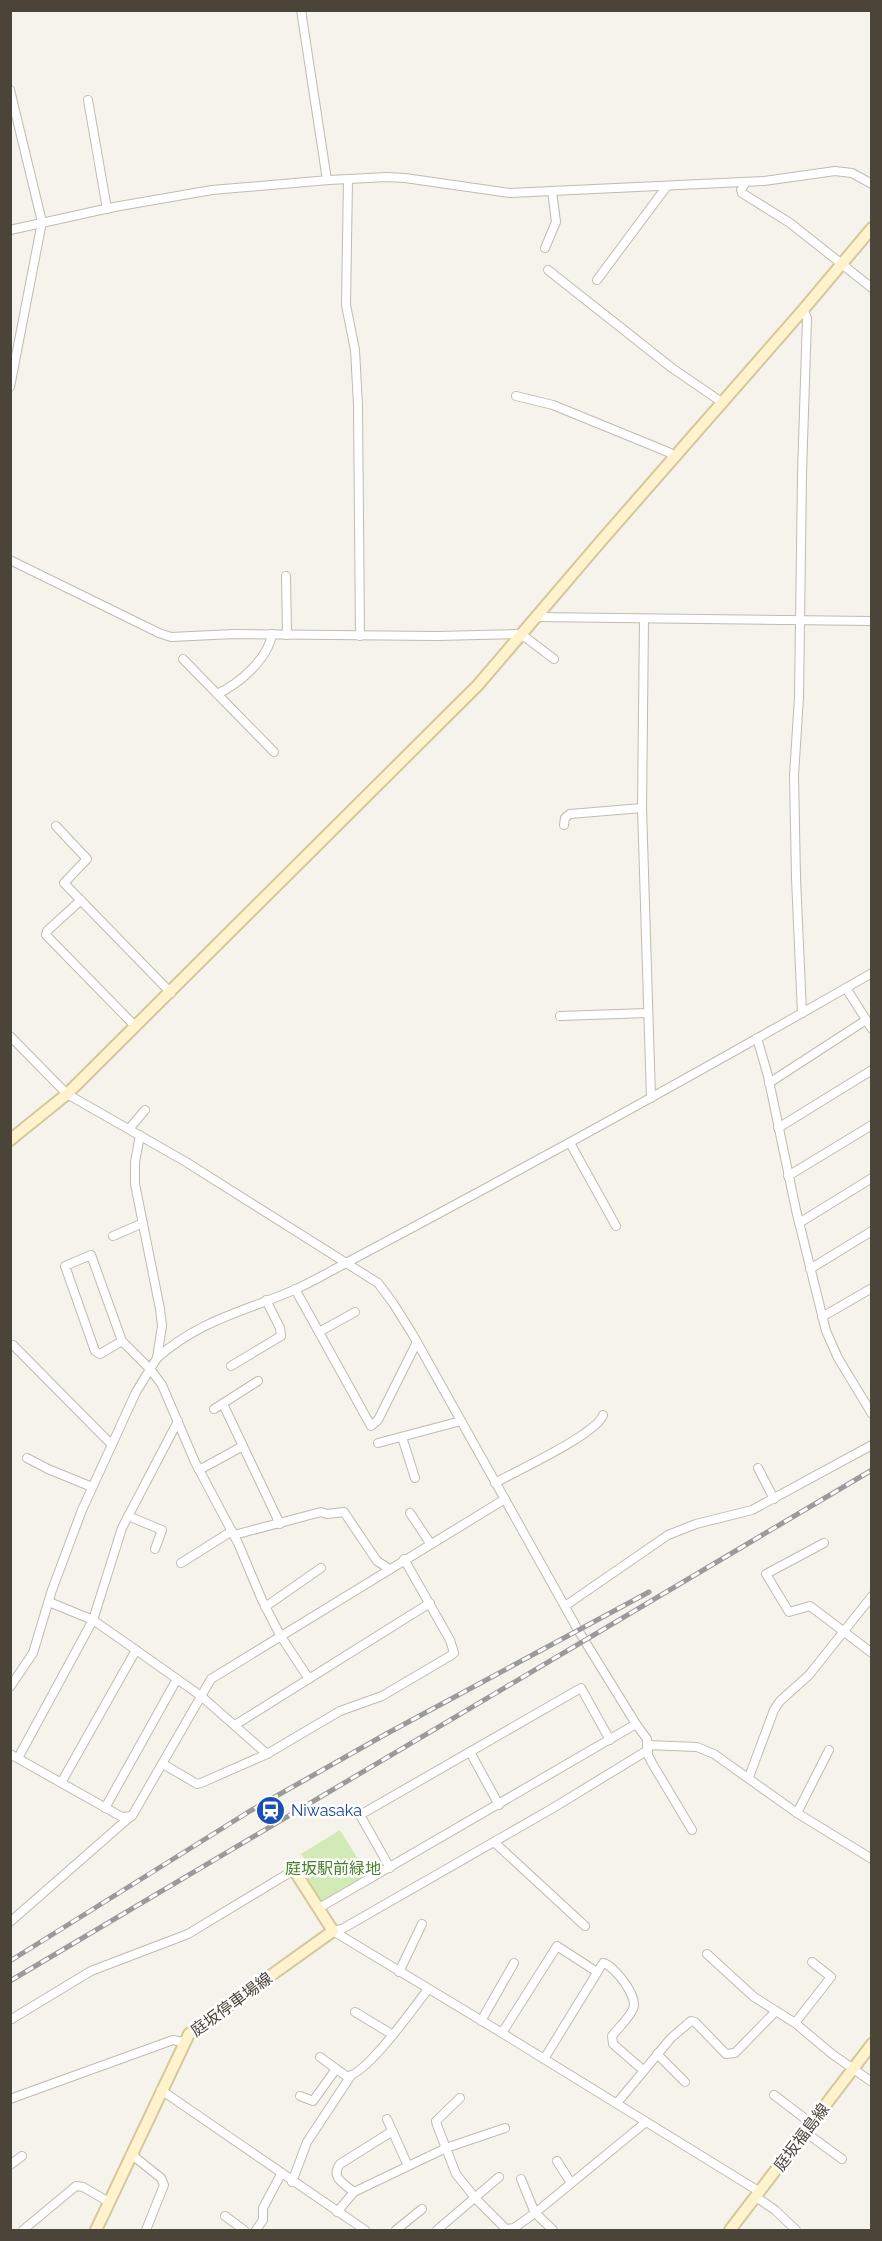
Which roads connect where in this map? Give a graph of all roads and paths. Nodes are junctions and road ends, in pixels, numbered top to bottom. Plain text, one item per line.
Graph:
1 (301, 10) edge
2 (10, 90) edge
3 (88, 100) dead end
4 (348, 179) junction
5 (327, 180) junction
6 (746, 182) junction
7 (872, 184) edge
8 (667, 186) junction
9 (552, 191) junction
10 (107, 208) junction
11 (42, 222) junction
12 (872, 228) edge
13 (10, 230) edge
14 (545, 248) dead end
15 (842, 264) junction
16 (548, 270) dead end
17 (597, 280) dead end
18 (872, 288) edge
19 (803, 310) junction
20 (10, 387) edge
21 (516, 396) dead end
22 (723, 403) junction
23 (676, 457) junction
24 (10, 560) edge
25 (286, 576) dead end
26 (536, 617) junction
27 (644, 619) junction
28 (801, 621) junction
29 (872, 621) edge
30 (272, 634) junction
31 (287, 635) junction
32 (520, 635) junction
33 (360, 636) junction
34 (183, 659) dead end
35 (554, 659) dead end
36 (217, 694) junction
37 (274, 752) dead end
38 (642, 808) junction
39 (564, 825) dead end
40 (56, 826) dead end
41 (81, 900) junction
42 (872, 973) edge
43 (846, 988) junction
44 (171, 993) junction
45 (648, 1013) junction
46 (802, 1013) junction
47 (560, 1016) dead end
48 (866, 1020) junction
49 (136, 1027) junction
50 (872, 1029) edge
51 (10, 1036) edge
52 (757, 1038) junction
53 (872, 1070) edge
54 (769, 1083) junction
55 (67, 1094) junction
56 (651, 1098) junction
57 (145, 1110) dead end
58 (872, 1125) edge
59 (778, 1128) junction
60 (129, 1129) junction
61 (140, 1135) junction
62 (10, 1140) edge
63 (570, 1143) junction
64 (788, 1176) junction
65 (872, 1178) edge
66 (143, 1223) junction
67 (799, 1224) junction
68 (616, 1226) dead end
69 (872, 1231) edge
70 (113, 1236) dead end
71 (346, 1263) junction
72 (810, 1269) junction
73 (295, 1289) junction
74 (870, 1291) edge
75 (266, 1300) junction
76 (355, 1312) dead end
77 (822, 1317) junction
78 (319, 1332) junction
79 (122, 1341) junction
80 (417, 1342) junction
81 (13, 1345) dead end
82 (157, 1358) junction
83 (231, 1366) dead end
84 (151, 1370) junction
85 (258, 1381) dead end
86 (223, 1404) junction
87 (213, 1409) dead end
88 (603, 1414) dead end
89 (872, 1414) edge
90 (178, 1421) junction
91 (461, 1421) junction
92 (402, 1437) junction
93 (378, 1443) dead end
94 (112, 1445) junction
95 (872, 1445) edge
96 (243, 1446) junction
97 (27, 1458) dead end
98 (758, 1468) dead end
99 (199, 1470) junction
100 (415, 1478) dead end
101 (495, 1482) junction
102 (92, 1487) junction
103 (505, 1499) junction
104 (774, 1499) junction
105 (410, 1513) dead end
106 (128, 1516) junction
107 (280, 1524) junction
108 (233, 1533) junction
109 (824, 1543) dead end
110 (430, 1544) junction
111 (155, 1549) dead end
112 (404, 1559) junction
113 (181, 1563) dead end
114 (321, 1568) dead end
115 (388, 1568) junction
116 (872, 1596) edge
117 (49, 1602) junction
118 (429, 1603) junction
119 (565, 1606) junction
120 (265, 1607) junction
121 (93, 1620) junction
122 (844, 1631) junction
123 (280, 1635) junction
124 (136, 1650) junction
125 (872, 1653) edge
126 (177, 1679) junction
127 (309, 1679) junction
128 (10, 1687) edge
129 (201, 1696) junction
130 (235, 1725) junction
131 (636, 1725) junction
132 (610, 1740) junction
133 (648, 1747) junction
134 (829, 1750) dead end
135 (470, 1752) junction
136 (10, 1754) edge
137 (267, 1754) junction
138 (18, 1758) junction
139 (163, 1764) junction
140 (749, 1777) junction
141 (61, 1783) junction
142 (499, 1805) junction
143 (105, 1808) junction
144 (797, 1813) junction
145 (132, 1816) junction
146 (692, 1830) dead end
147 (494, 1842) junction
148 (872, 1859) edge
149 (390, 1868) junction
150 (294, 1870) joint
151 (319, 1908) junction
152 (10, 1922) edge
153 (422, 1924) dead end
154 (585, 1926) dead end
155 (333, 1931) junction
156 (707, 1954) dead end
157 (812, 1962) dead end
158 (514, 1963) dead end
159 (399, 1972) junction
160 (597, 1972) junction
161 (428, 1989) junction
162 (355, 2012) dead end
163 (776, 2012) junction
164 (10, 2020) edge
165 (482, 2020) junction
166 (795, 2023) junction
167 (502, 2033) junction
168 (393, 2035) junction
169 (183, 2042) junction
170 (872, 2044) edge
171 (657, 2054) junction
172 (320, 2057) dead end
173 (544, 2059) junction
174 (336, 2069) junction
175 (853, 2069) junction
176 (643, 2070) junction
177 (350, 2077) junction
178 (685, 2082) dead end
179 (872, 2082) edge
180 (161, 2090) junction
181 (774, 2095) dead end
182 (300, 2096) dead end
183 (460, 2098) dead end
184 (10, 2099) edge
185 (617, 2103) junction
186 (387, 2119) dead end
187 (646, 2122) junction
188 (505, 2128) dead end
189 (808, 2128) junction
190 (391, 2132) junction
191 (446, 2148) junction
192 (131, 2154) junction
193 (22, 2156) dead end
194 (842, 2159) dead end
195 (557, 2161) dead end
196 (10, 2165) edge
197 (408, 2166) junction
198 (280, 2174) junction
199 (500, 2178) dead end
200 (520, 2179) dead end
201 (292, 2182) junction
202 (571, 2183) junction
203 (354, 2192) junction
204 (758, 2194) junction
205 (476, 2199) junction
206 (109, 2202) junction
207 (422, 2209) dead end
208 (338, 2212) junction
209 (535, 2213) junction
210 (225, 2216) dead end
211 (23, 2230) edge
212 (96, 2230) edge
213 (146, 2230) edge
214 (244, 2230) edge
215 (256, 2230) edge
216 (361, 2230) edge
217 (396, 2230) edge
218 (437, 2230) edge
219 (505, 2230) edge
220 (553, 2230) edge
221 (730, 2230) edge
222 (796, 2230) edge

1 - 5 street
2 - 11 street
3 - 10 street
4 - 5 street
4 - 9 street
4 - 33 street
5 - 10 street
6 - 7 street
6 - 8 street
6 - 15 street
8 - 9 street
8 - 17 street
9 - 14 street
10 - 11 street
11 - 13 street
11 - 20 street
12 - 15 street
15 - 18 street
15 - 19 street
16 - 22 street
19 - 22 street
19 - 28 street
21 - 23 street
22 - 23 street
23 - 26 street
24 - 30 street
25 - 31 street
26 - 27 street
26 - 32 street
27 - 28 street
27 - 38 street
28 - 29 street
28 - 46 street
30 - 31 street
30 - 36 street
31 - 33 street
32 - 33 street
32 - 35 street
32 - 44 street
34 - 36 street
36 - 37 street
38 - 39 street
38 - 45 street
40 - 41 street
41 - 44 street
41 - 49 street
42 - 43 street
43 - 46 street
43 - 48 street
44 - 49 street
45 - 47 street
45 - 56 street
46 - 52 street
48 - 50 street
48 - 54 street
49 - 55 street
51 - 55 street
52 - 54 street
52 - 56 street
53 - 59 street
54 - 59 street
55 - 60 street
55 - 62 street
56 - 63 street
57 - 60 street
58 - 64 street
59 - 64 street
60 - 61 street
61 - 66 street
61 - 71 street
63 - 68 street
63 - 71 street
64 - 67 street
65 - 67 street
66 - 70 street
66 - 82 street
67 - 72 street
69 - 72 street
71 - 73 street
71 - 80 street
72 - 77 street
73 - 75 street
73 - 78 street
74 - 77 street
75 - 82 street
75 - 83 street
76 - 78 street
77 - 89 street
78 - 80 street
79 - 79 street
79 - 84 street
80 - 91 street
81 - 94 street
82 - 84 street
84 - 90 street
84 - 94 street
85 - 86 street
86 - 87 street
86 - 96 street
88 - 101 street
90 - 99 street
90 - 106 street
91 - 92 street
91 - 101 street
92 - 93 street
92 - 100 street
94 - 102 street
95 - 104 street
96 - 99 street
96 - 107 street
97 - 102 street
98 - 104 street
99 - 108 street
101 - 103 street
102 - 117 street
103 - 110 street
103 - 119 street
104 - 119 street
105 - 110 street
106 - 111 street
106 - 121 street
107 - 108 street
107 - 115 street
108 - 113 street
108 - 120 street
109 - 122 street
110 - 112 street
112 - 115 street
112 - 118 street
114 - 120 street
115 - 123 street
116 - 122 street
117 - 121 street
117 - 128 street
118 - 127 street
118 - 137 street
119 - 131 street
120 - 123 street
121 - 124 street
121 - 138 street
122 - 125 street
122 - 140 street
123 - 127 street
123 - 129 street
124 - 126 street
124 - 141 street
126 - 129 street
126 - 143 street
127 - 130 street
129 - 130 street
129 - 139 street
130 - 137 street
131 - 132 street
131 - 133 street
132 - 135 street
132 - 142 street
133 - 140 street
133 - 146 street
133 - 147 street
134 - 144 street
135 - 142 street
135 - 149 street
136 - 138 street
137 - 139 street
138 - 141 street
139 - 145 street
140 - 144 street
141 - 143 street
142 - 149 street
143 - 145 street
144 - 148 street
145 - 152 street
147 - 154 street
147 - 155 street
149 - 151 street
150 - 151 street
150 - 164 street
151 - 155 street
153 - 159 street
155 - 159 street
155 - 169 street, 庭坂停車場線
156 - 163 street
157 - 166 street
158 - 165 street
159 - 161 street
160 - 167 street
160 - 173 street
160 - 176 street
161 - 165 street
161 - 168 street
162 - 168 street
163 - 166 street
163 - 171 street
165 - 167 street
166 - 175 street
167 - 173 street
168 - 177 street
169 - 180 street, 庭坂停車場線
169 - 184 street
170 - 175 street, 庭坂福島線
171 - 176 street
171 - 178 street
172 - 174 street
173 - 185 street
174 - 177 street
174 - 182 street
175 - 179 street
175 - 189 street, 庭坂福島線
176 - 185 street
177 - 201 street
180 - 192 street, 庭坂停車場線
180 - 198 street
181 - 189 street
183 - 191 street
185 - 187 street
186 - 190 street
187 - 202 street
187 - 204 street
188 - 191 street
189 - 194 street
189 - 204 street, 庭坂福島線
190 - 197 street
190 - 203 street
191 - 197 street
191 - 205 street
192 - 206 street, 庭坂停車場線
192 - 213 street
193 - 196 street
195 - 202 street
197 - 203 street
198 - 201 street
198 - 215 street
199 - 205 street
200 - 209 street
201 - 208 street
202 - 209 street
203 - 208 street
204 - 221 street, 庭坂福島線
204 - 222 street
205 - 218 street
205 - 219 street
206 - 211 street
206 - 212 street, 庭坂停車場線
207 - 217 street
208 - 216 street
209 - 219 street
209 - 220 street
210 - 214 street

